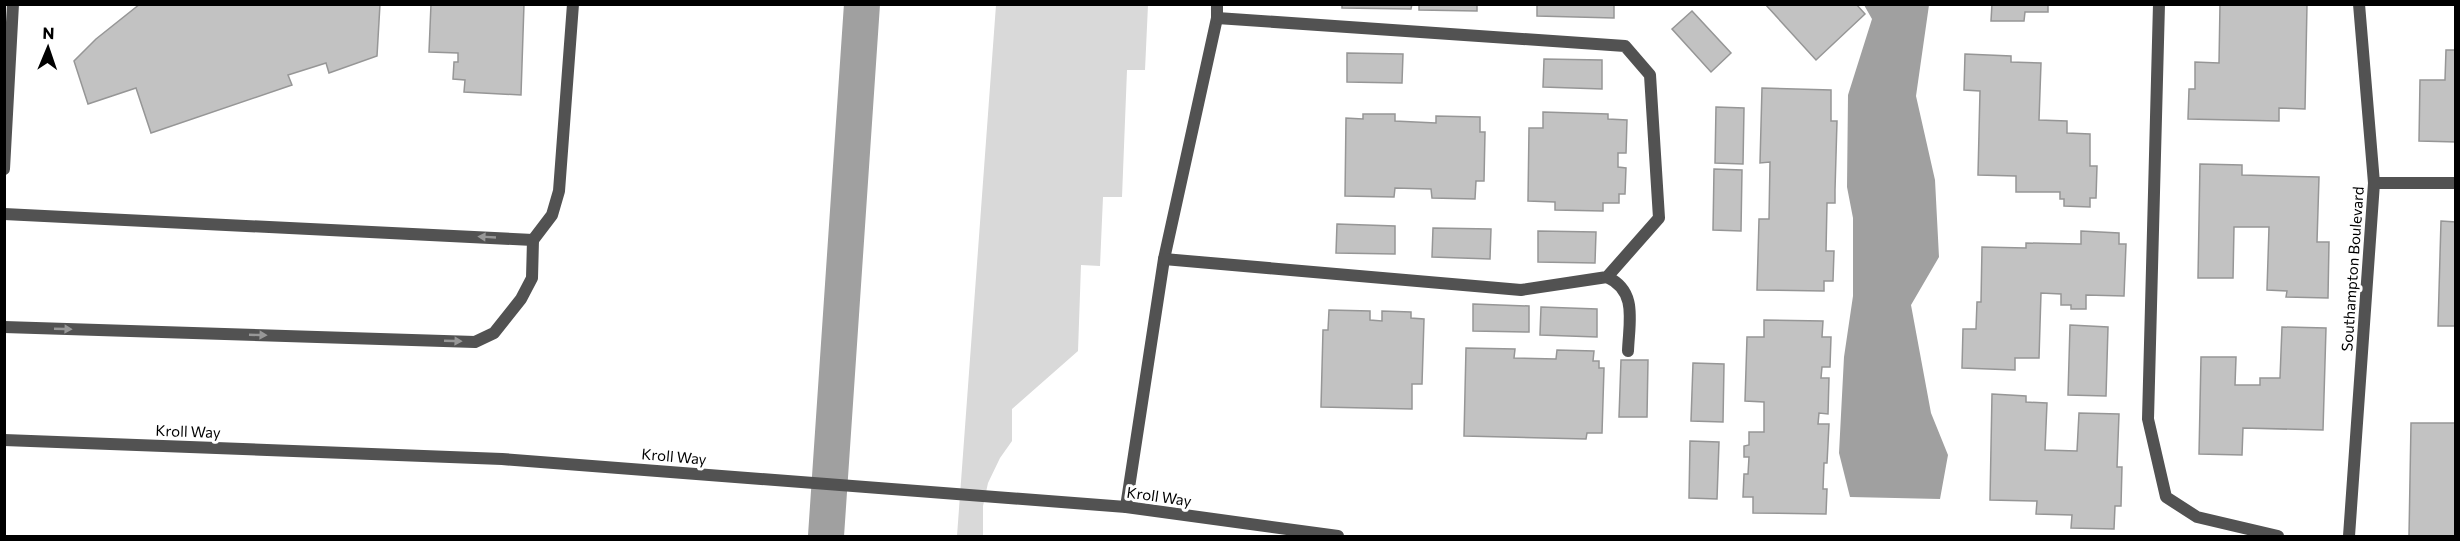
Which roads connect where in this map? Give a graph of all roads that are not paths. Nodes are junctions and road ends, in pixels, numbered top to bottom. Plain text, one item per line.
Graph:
1 (13, 4) edge
2 (573, 4) edge
3 (1217, 4) edge
4 (2159, 4) edge
5 (2359, 4) edge
6 (1217, 18) junction
7 (4, 169) edge
8 (2374, 183) junction
9 (2456, 183) edge
10 (4, 214) edge
11 (533, 240) junction
12 (1164, 259) junction
13 (1607, 277) junction
14 (4, 327) edge
15 (1628, 351) dead end
16 (4, 440) edge
17 (1126, 507) junction
18 (1338, 537) edge
19 (2278, 537) edge
20 (2349, 537) edge

1 - 7 street
2 - 11 street
3 - 6 street
4 - 19 street
5 - 8 street, Southampton Boulevard
6 - 12 street
6 - 13 street
8 - 9 street
8 - 20 street, Southampton Boulevard
11 -> 10 street
14 -> 11 street
12 - 13 street
12 - 17 street
13 - 15 street
16 - 17 street, Kroll Way
17 - 18 street, Kroll Way

